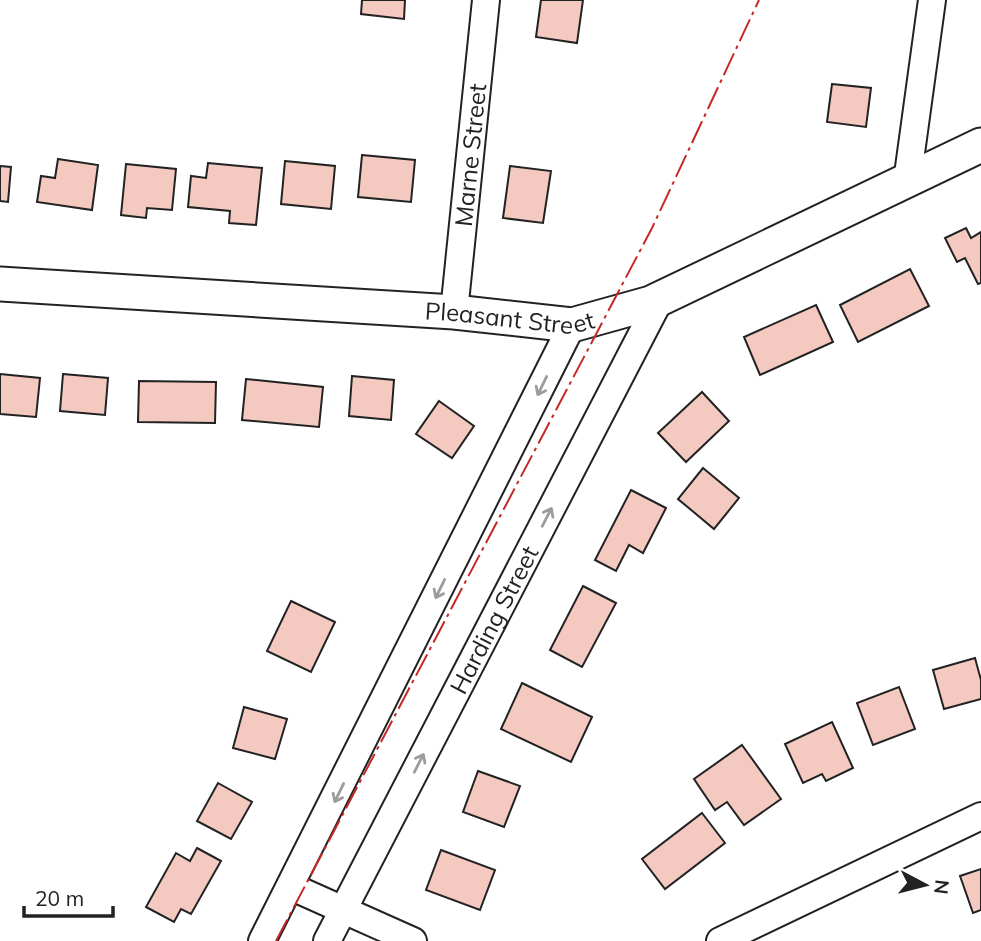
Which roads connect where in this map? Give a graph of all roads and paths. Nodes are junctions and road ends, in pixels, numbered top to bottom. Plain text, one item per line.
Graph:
1 (486, 0) edge
2 (932, 0) edge
3 (981, 145) edge
4 (906, 182) junction
5 (0, 284) edge
6 (660, 299) junction
7 (454, 312) junction
8 (572, 325) junction
9 (981, 816) edge
10 (292, 887) junction
11 (343, 910) junction
12 (262, 941) edge
13 (327, 941) edge
14 (414, 941) edge
15 (720, 941) edge

1 - 7 street, Marne Street
2 - 4 street
3 - 4 street, Pleasant Street
4 - 6 street, Pleasant Street
5 - 7 street, Pleasant Street
6 - 8 street, Pleasant Street
11 -> 6 street, Harding Street
7 - 8 street, Pleasant Street
8 -> 10 street
9 - 15 street
10 - 11 street
10 - 12 street
11 - 13 street, Harding Street
11 - 14 street

